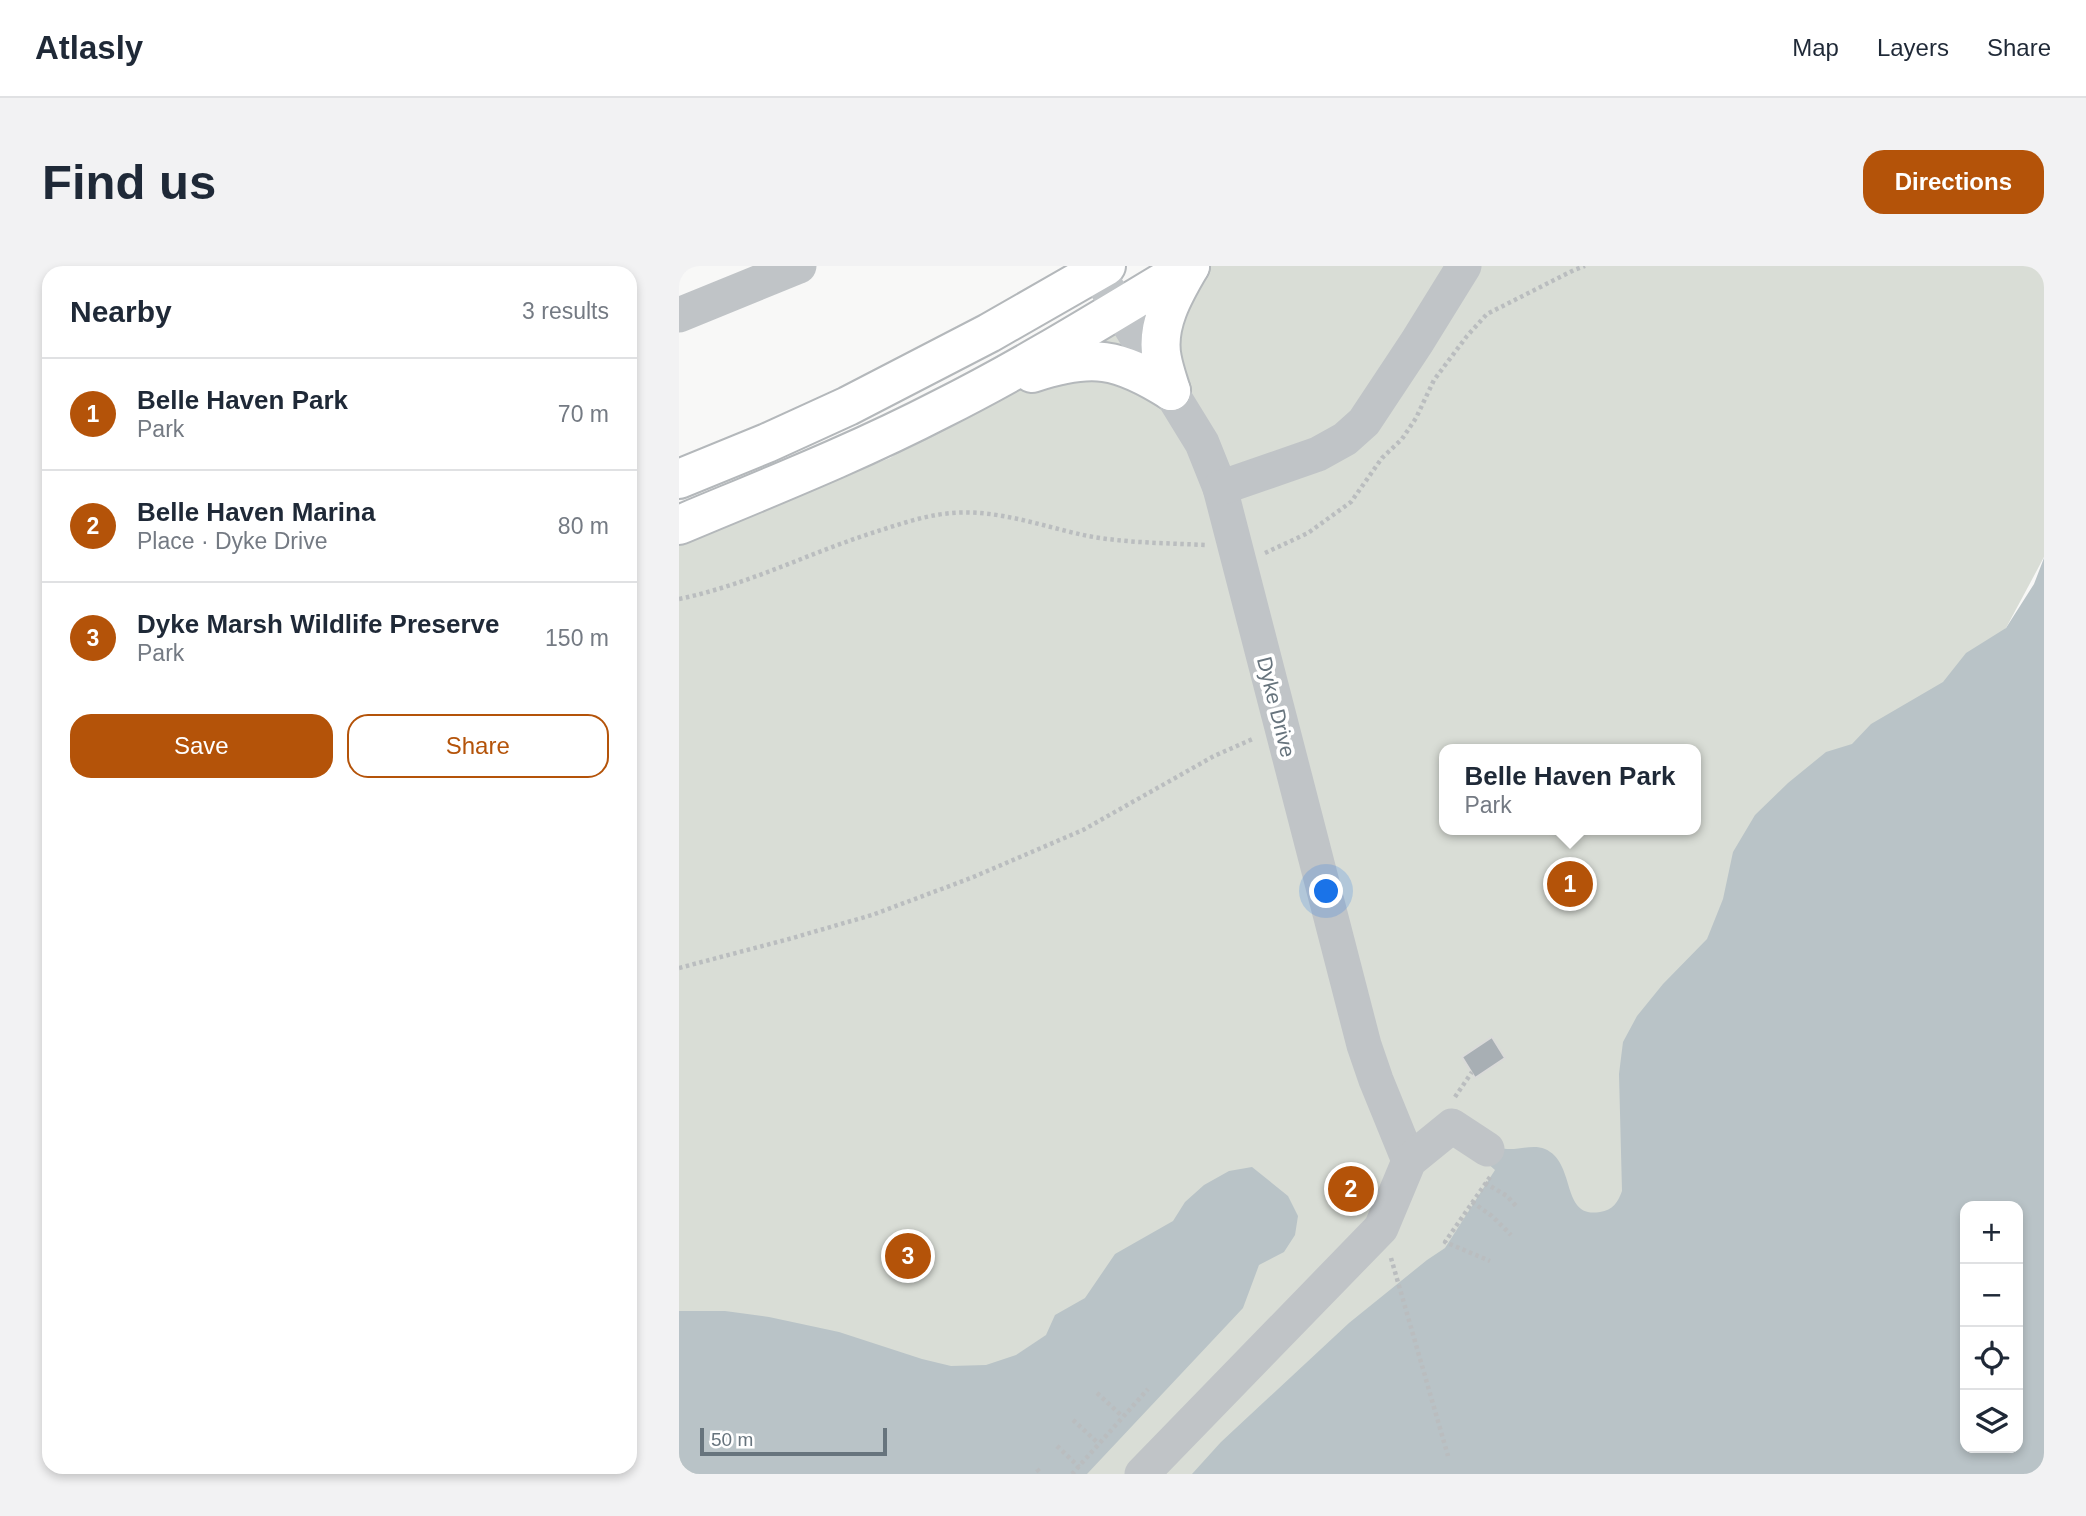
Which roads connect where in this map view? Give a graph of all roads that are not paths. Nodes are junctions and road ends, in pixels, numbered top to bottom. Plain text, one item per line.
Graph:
1 (799, 266) edge
2 (1190, 266) edge
3 (1464, 266) edge
4 (1102, 269) edge
5 (1119, 308) junction
6 (679, 315) edge
7 (975, 391) junction
8 (1171, 391) junction
9 (679, 478) edge
10 (1220, 488) junction
11 (679, 524) edge
12 (1409, 1161) junction
13 (1490, 1161) road end
14 (1142, 1474) edge

1 - 6 street
2 - 5 main road
2 - 8 main road
3 - 10 street
4 - 5 street, Dyke Drive
4 - 9 main road
5 - 7 main road
5 - 8 street, Dyke Drive
7 - 8 main road
7 - 11 main road
8 - 10 street, Dyke Drive
10 - 12 street, Dyke Drive
12 - 13 street
12 - 14 street

